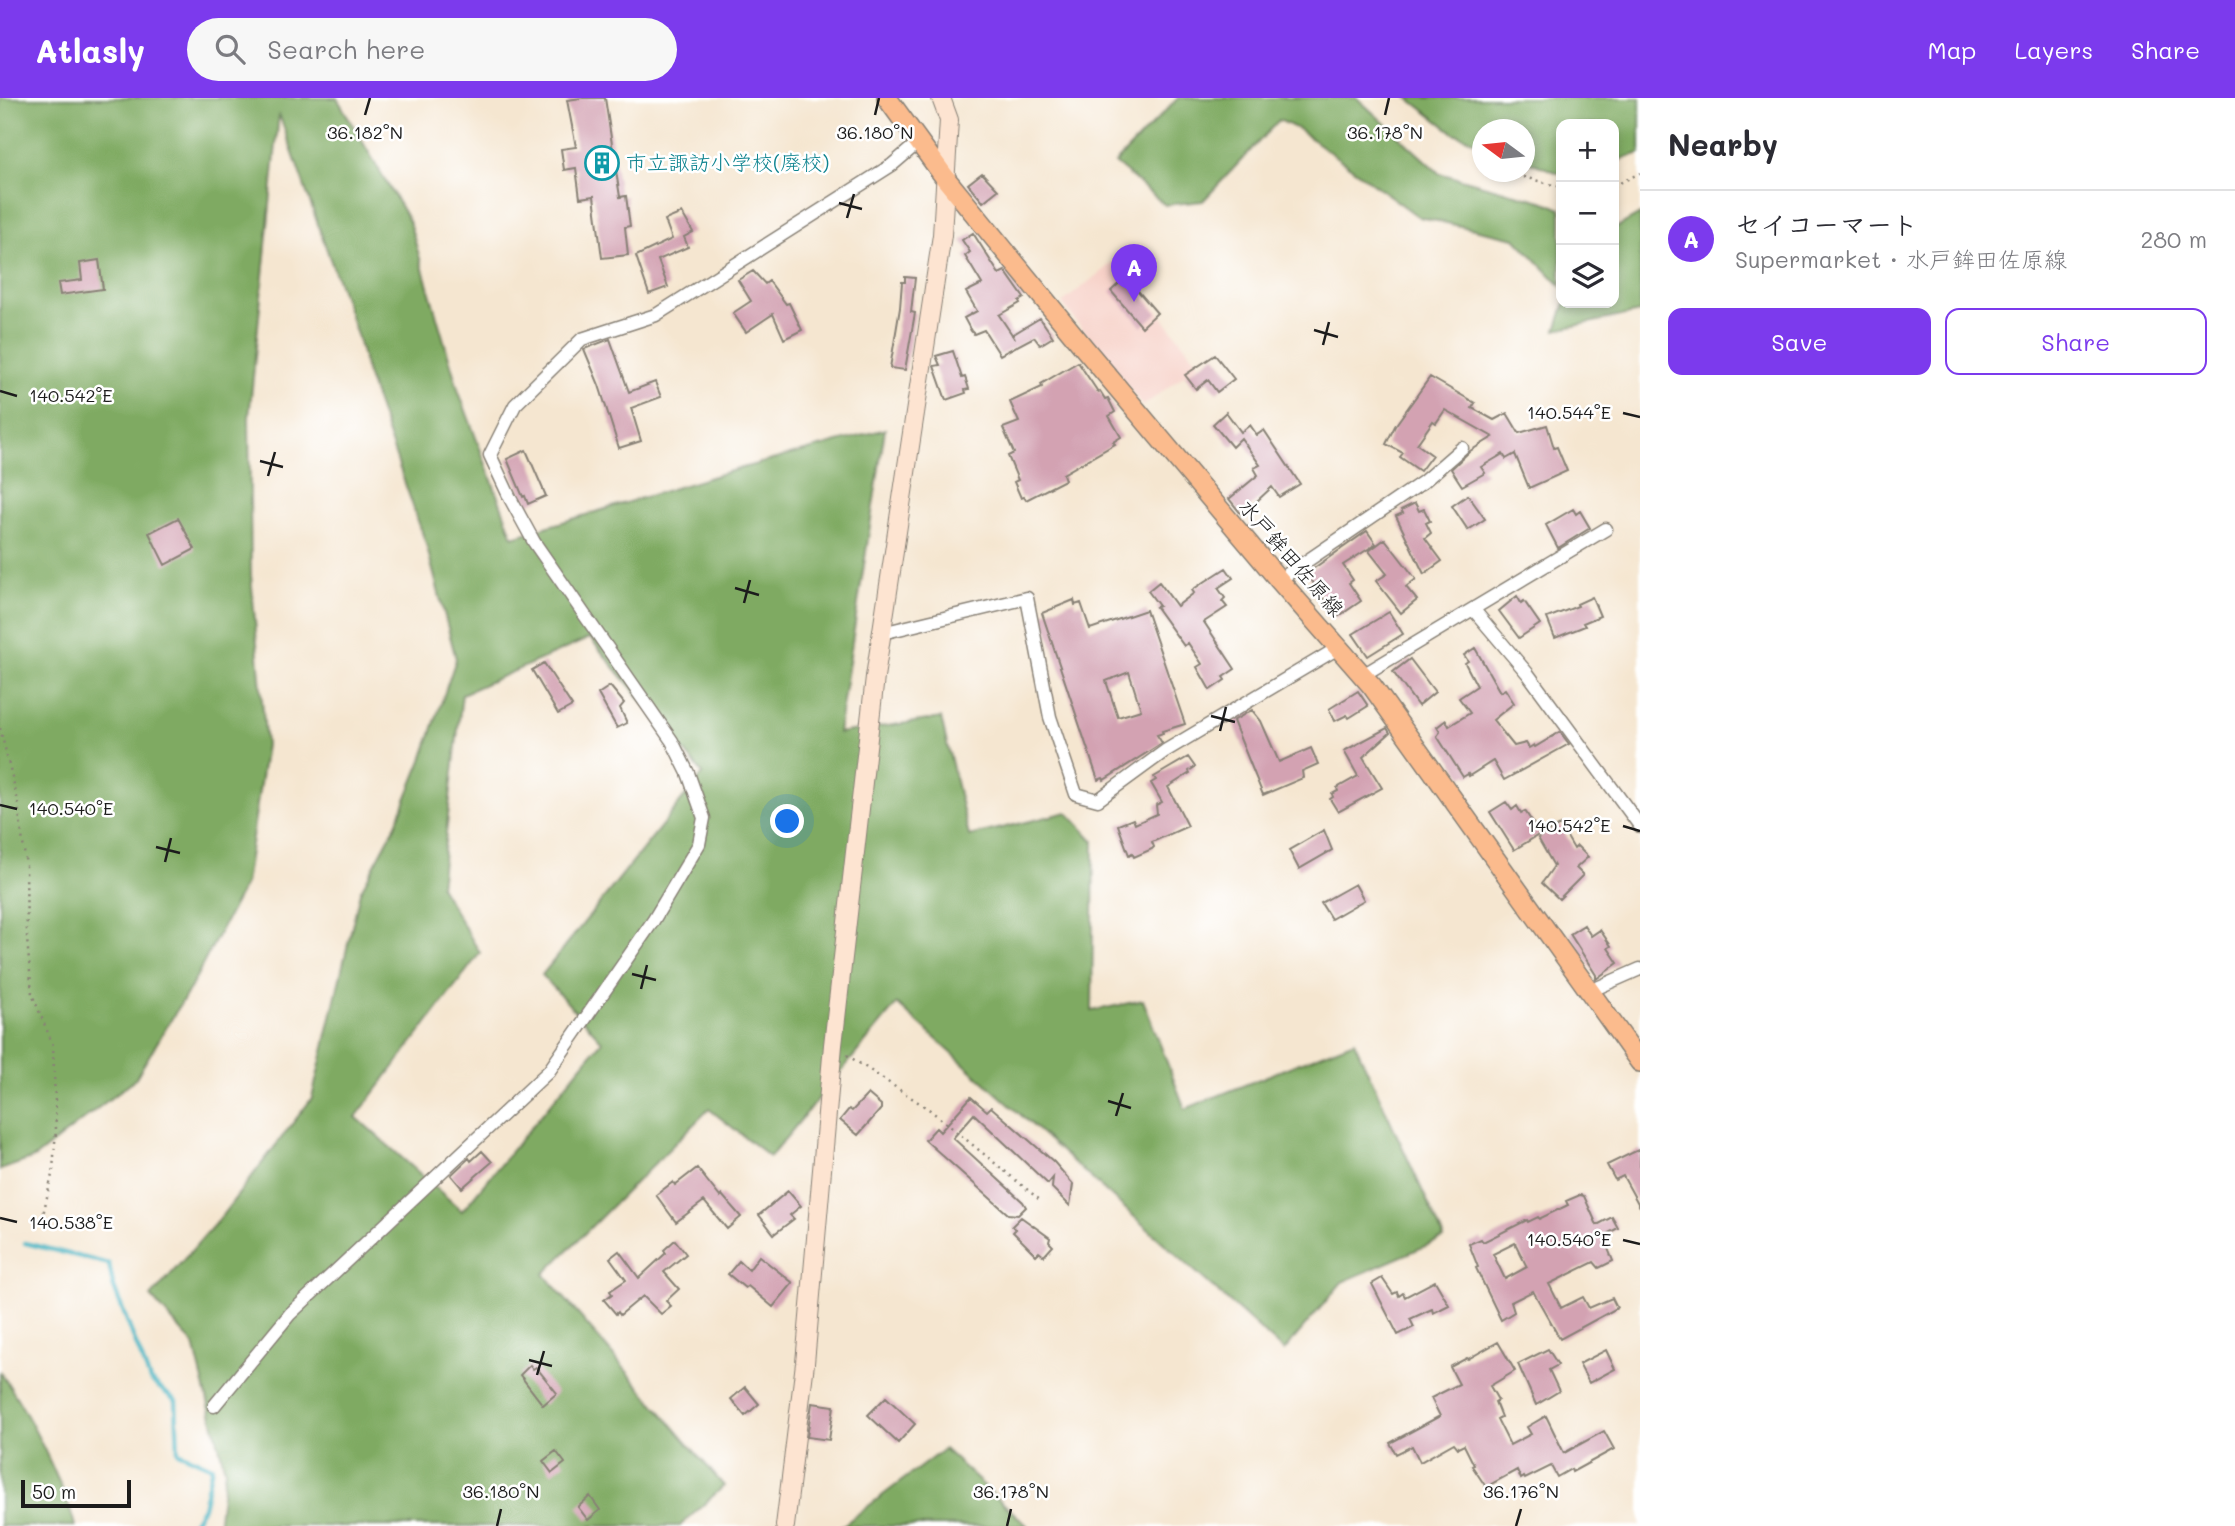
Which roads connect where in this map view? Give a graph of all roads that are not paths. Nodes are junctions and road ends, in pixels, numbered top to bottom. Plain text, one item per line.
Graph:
1 (887, 98) edge
2 (941, 98) edge
3 (920, 141) junction
4 (946, 179) junction
5 (1462, 448) dead end
6 (1606, 529) dead end
7 (1279, 580) junction
8 (1473, 609) junction
9 (881, 633) junction
10 (1338, 648) junction
11 (1363, 675) junction
12 (1640, 826) edge
13 (1640, 969) edge
14 (1590, 991) junction
15 (1640, 1062) edge
16 (214, 1406) dead end
17 (785, 1526) edge

1 - 3 main road, 水戸鉾田佐原線
2 - 4 street
3 - 4 main road, 水戸鉾田佐原線
3 - 16 street
4 - 7 main road, 水戸鉾田佐原線
4 - 9 street
5 - 7 street
6 - 8 street
7 - 10 main road, 水戸鉾田佐原線
8 - 11 street
8 - 12 street
9 - 10 street
9 - 17 street
10 - 11 main road, 水戸鉾田佐原線
11 - 14 main road, 水戸鉾田佐原線
13 - 14 street
14 - 15 main road, 水戸鉾田佐原線

